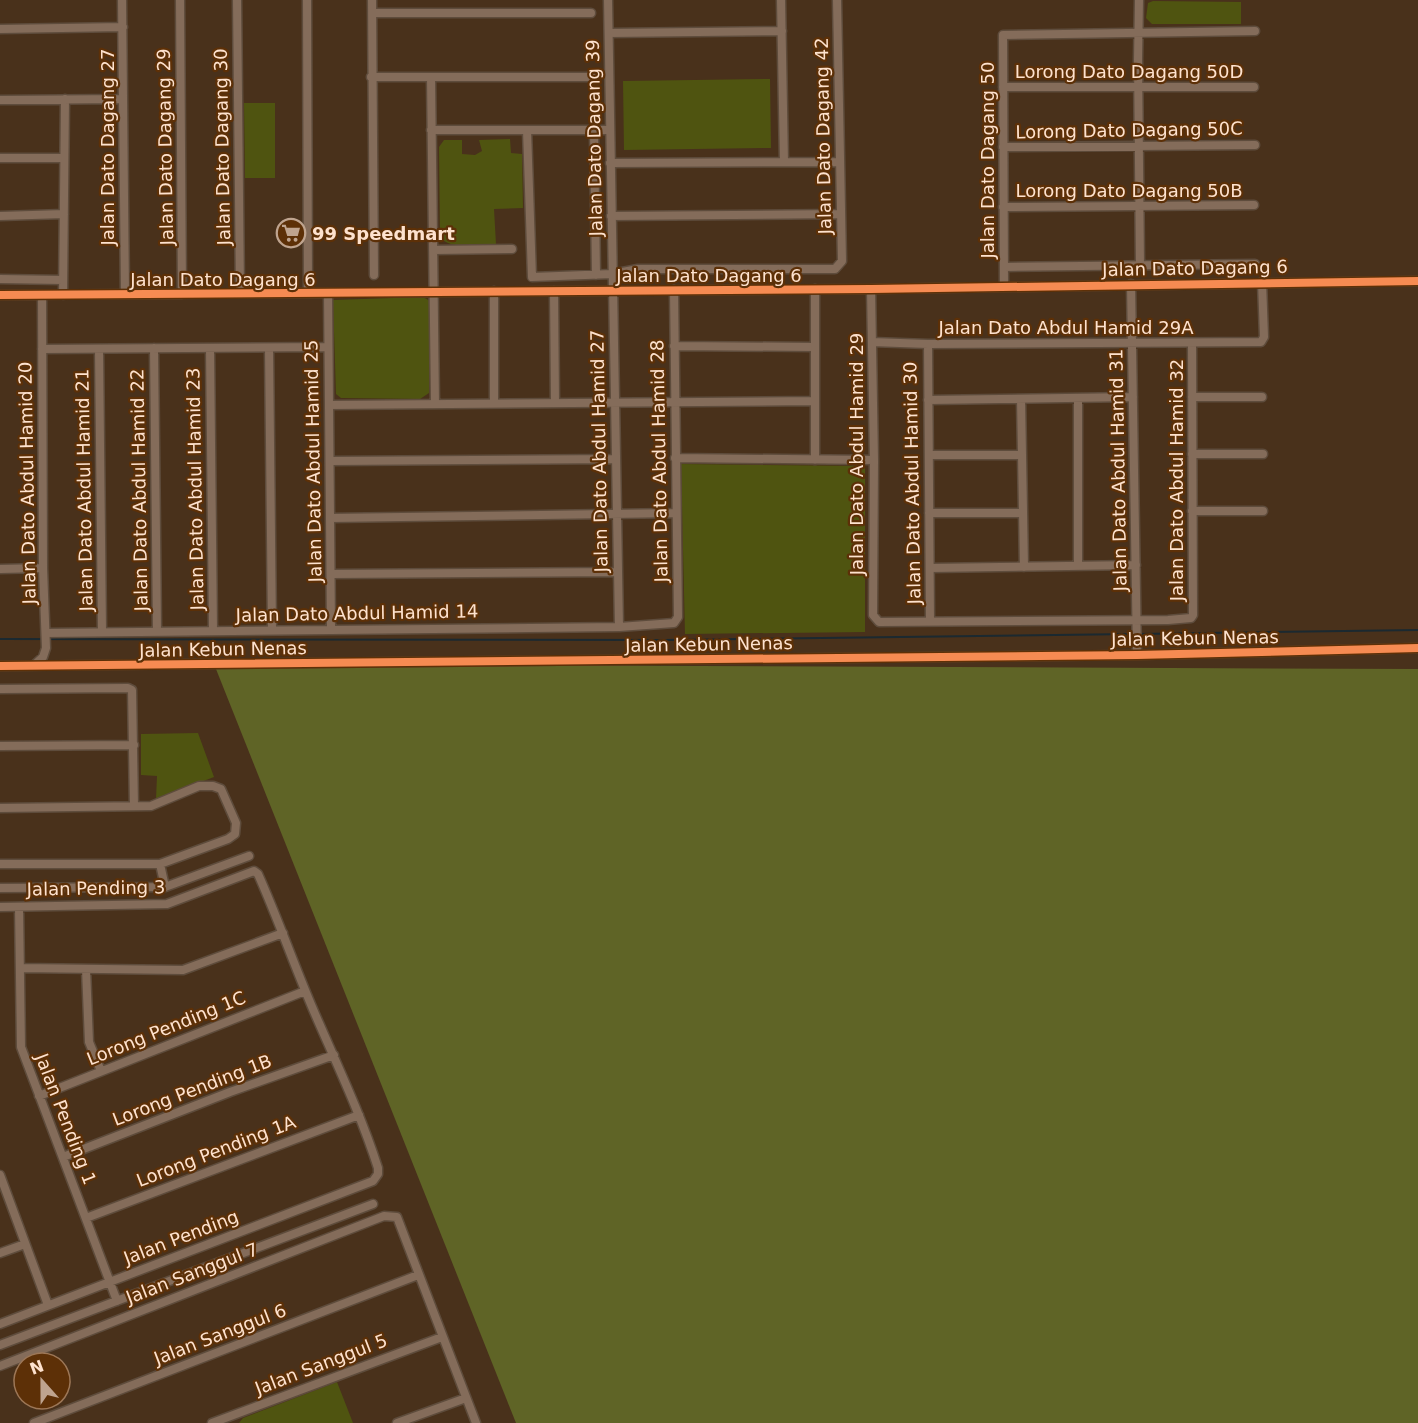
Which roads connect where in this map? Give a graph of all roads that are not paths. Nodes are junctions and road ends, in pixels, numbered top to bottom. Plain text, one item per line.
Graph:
1 (122, 0) edge
2 (180, 0) edge
3 (237, 0) edge
4 (307, 0) edge
5 (372, 0) edge
6 (781, 0) edge
7 (837, 0) edge
8 (1139, 0) edge
9 (608, 1) edge
10 (372, 13) junction
11 (591, 13) dead end
12 (123, 27) junction
13 (0, 29) edge
14 (782, 31) junction
15 (1139, 31) junction
16 (1255, 31) dead end
17 (609, 33) junction
18 (371, 77) junction
19 (431, 77) junction
20 (592, 77) dead end
21 (1003, 87) junction
22 (1138, 87) junction
23 (1254, 87) dead end
24 (65, 99) junction
25 (123, 99) junction
26 (0, 100) edge
27 (431, 130) junction
28 (527, 130) junction
29 (594, 130) junction
30 (609, 130) junction
31 (1255, 145) dead end
32 (1139, 146) junction
33 (1003, 147) junction
34 (0, 158) edge
35 (64, 158) junction
36 (784, 162) junction
37 (839, 162) junction
38 (610, 163) junction
39 (1139, 205) junction
40 (1254, 205) dead end
41 (1003, 207) junction
42 (64, 214) junction
43 (840, 214) junction
44 (0, 216) edge
45 (611, 216) junction
46 (512, 249) dead end
47 (433, 250) junction
48 (1255, 264) dead end
49 (1140, 266) junction
50 (1004, 267) junction
51 (612, 274) junction
52 (374, 275) dead end
53 (596, 275) junction
54 (0, 279) edge
55 (63, 279) junction
56 (1418, 281) edge
57 (1262, 282) junction
58 (1131, 284) junction
59 (1004, 285) junction
60 (815, 289) junction
61 (871, 289) junction
62 (674, 290) junction
63 (494, 291) junction
64 (554, 291) junction
65 (613, 291) junction
66 (433, 292) junction
67 (240, 293) junction
68 (308, 293) junction
69 (328, 293) junction
70 (125, 294) junction
71 (182, 294) junction
72 (0, 295) edge
73 (42, 295) junction
74 (63, 295) junction
75 (872, 342) junction
76 (1132, 343) junction
77 (1192, 343) junction
78 (928, 344) junction
79 (674, 346) junction
80 (328, 347) junction
81 (815, 347) junction
82 (154, 348) junction
83 (210, 348) junction
84 (269, 348) junction
85 (42, 349) junction
86 (99, 349) junction
87 (1133, 397) junction
88 (1192, 397) junction
89 (1262, 397) dead end
90 (1078, 398) junction
91 (1021, 399) junction
92 (928, 400) junction
93 (815, 401) junction
94 (494, 403) junction
95 (555, 403) junction
96 (615, 403) junction
97 (675, 403) junction
98 (435, 404) junction
99 (329, 405) junction
100 (1192, 454) junction
101 (1263, 454) dead end
102 (1022, 455) junction
103 (929, 456) junction
104 (675, 458) junction
105 (616, 459) junction
106 (330, 460) junction
107 (815, 460) junction
108 (874, 460) junction
109 (1192, 511) junction
110 (1263, 511) dead end
111 (676, 513) junction
112 (929, 513) junction
113 (1022, 513) junction
114 (617, 514) junction
115 (330, 518) junction
116 (1136, 565) junction
117 (1078, 566) junction
118 (1024, 567) junction
119 (43, 568) junction
120 (930, 568) junction
121 (0, 569) edge
122 (618, 572) junction
123 (331, 574) junction
124 (1137, 620) junction
125 (930, 621) junction
126 (668, 625) joint
127 (619, 627) junction
128 (331, 629) junction
129 (272, 630) junction
130 (157, 631) junction
131 (213, 631) junction
132 (102, 632) junction
133 (46, 633) junction
134 (1418, 648) edge
135 (1137, 655) junction
136 (0, 666) edge
137 (33, 666) junction
138 (0, 689) edge
139 (134, 745) junction
140 (0, 746) edge
141 (134, 806) junction
142 (0, 808) edge
143 (249, 856) dead end
144 (0, 864) edge
145 (160, 864) junction
146 (165, 887) junction
147 (0, 888) edge
148 (0, 907) edge
149 (19, 907) junction
150 (283, 933) junction
151 (20, 968) junction
152 (86, 969) junction
153 (305, 991) junction
154 (334, 1055) junction
155 (101, 1071) junction
156 (39, 1096) junction
157 (359, 1115) junction
158 (63, 1157) junction
159 (1, 1180) edge
160 (373, 1204) dead end
161 (86, 1218) junction
162 (25, 1244) junction
163 (0, 1254) edge
164 (418, 1275) junction
165 (110, 1282) junction
166 (117, 1301) junction
167 (48, 1305) junction
168 (0, 1324) edge
169 (442, 1336) junction
170 (0, 1345) edge
171 (0, 1366) edge
172 (465, 1398) junction
173 (232, 1419) edge
174 (34, 1423) edge
175 (212, 1423) edge
176 (398, 1423) edge
177 (476, 1423) edge

1 - 12 street, Jalan Dato Dagang 27
2 - 71 street, Jalan Dato Dagang 29
3 - 67 street, Jalan Dato Dagang 30
4 - 68 street
5 - 10 street
6 - 14 street
7 - 37 street, Jalan Dato Dagang 42
8 - 15 street
9 - 17 street, Jalan Dato Dagang 39
10 - 11 street
10 - 18 street
12 - 13 street
12 - 25 street, Jalan Dato Dagang 27
14 - 17 street
14 - 36 street
15 - 16 street
15 - 21 street, Jalan Dato Dagang 50
15 - 22 street
17 - 30 street, Jalan Dato Dagang 39
18 - 19 street
18 - 52 street
19 - 20 street
19 - 27 street
21 - 22 street, Lorong Dato Dagang 50D
21 - 33 street, Jalan Dato Dagang 50
22 - 23 street, Lorong Dato Dagang 50D
22 - 32 street
24 - 25 street
24 - 26 street
24 - 35 street
25 - 70 street, Jalan Dato Dagang 27
27 - 28 street
27 - 47 street
28 - 29 street
28 - 53 street
29 - 30 street
29 - 53 street
30 - 38 street, Jalan Dato Dagang 39
31 - 32 street, Lorong Dato Dagang 50C
32 - 33 street, Lorong Dato Dagang 50C
32 - 39 street
33 - 41 street, Jalan Dato Dagang 50
34 - 35 street
35 - 42 street
36 - 37 street
36 - 38 street
37 - 43 street, Jalan Dato Dagang 42
38 - 45 street, Jalan Dato Dagang 39
39 - 40 street, Lorong Dato Dagang 50B
39 - 41 street, Lorong Dato Dagang 50B
39 - 49 street
41 - 50 street, Jalan Dato Dagang 50
42 - 44 street
42 - 55 street
43 - 45 street
43 - 51 street, Jalan Dato Dagang 42
45 - 51 street, Jalan Dato Dagang 39
46 - 47 street
47 - 66 street
48 - 49 street
49 - 50 street
50 - 59 street, Jalan Dato Dagang 50
51 - 53 street
51 - 65 street, Jalan Dato Abdul Hamid 27
54 - 55 street
55 - 74 street
56 - 57 street, Jalan Dato Dagang 6
57 - 58 street, Jalan Dato Dagang 6
57 - 77 street, Jalan Dato Abdul Hamid 29A
58 - 59 street, Jalan Dato Dagang 6
58 - 76 street, Jalan Dato Abdul Hamid 31
59 - 61 street, Jalan Dato Dagang 6
60 - 61 street, Jalan Dato Dagang 6
60 - 62 street, Jalan Dato Dagang 6
60 - 81 street
61 - 75 street, Jalan Dato Abdul Hamid 29
62 - 65 street, Jalan Dato Dagang 6
62 - 79 street, Jalan Dato Abdul Hamid 28
63 - 64 street, Jalan Dato Dagang 6
63 - 66 street, Jalan Dato Dagang 6
63 - 94 street
64 - 65 street, Jalan Dato Dagang 6
64 - 95 street
65 - 96 street, Jalan Dato Abdul Hamid 27
66 - 69 street, Jalan Dato Dagang 6
66 - 98 street
67 - 68 street, Jalan Dato Dagang 6
67 - 71 street, Jalan Dato Dagang 6
68 - 69 street, Jalan Dato Dagang 6
69 - 80 street, Jalan Dato Abdul Hamid 25
70 - 71 street, Jalan Dato Dagang 6
70 - 74 street, Jalan Dato Dagang 6
72 - 73 street, Jalan Dato Dagang 6
73 - 74 street, Jalan Dato Dagang 6
73 - 85 street, Jalan Dato Abdul Hamid 20
75 - 78 street, Jalan Dato Abdul Hamid 29A
75 - 108 street, Jalan Dato Abdul Hamid 29
76 - 77 street, Jalan Dato Abdul Hamid 29A
76 - 78 street, Jalan Dato Abdul Hamid 29A
76 - 87 street, Jalan Dato Abdul Hamid 31
77 - 88 street, Jalan Dato Abdul Hamid 32
78 - 92 street, Jalan Dato Abdul Hamid 30
79 - 81 street
79 - 97 street, Jalan Dato Abdul Hamid 28
80 - 84 street
80 - 99 street, Jalan Dato Abdul Hamid 25
81 - 93 street
82 - 83 street
82 - 86 street
82 - 130 street, Jalan Dato Abdul Hamid 22
83 - 84 street
83 - 131 street, Jalan Dato Abdul Hamid 23
84 - 129 street
85 - 86 street
85 - 119 street, Jalan Dato Abdul Hamid 20
86 - 132 street, Jalan Dato Abdul Hamid 21
87 - 90 street
87 - 116 street, Jalan Dato Abdul Hamid 31
88 - 89 street
88 - 100 street, Jalan Dato Abdul Hamid 32
90 - 91 street
90 - 117 street
91 - 92 street
91 - 102 street
92 - 103 street, Jalan Dato Abdul Hamid 30
93 - 97 street
93 - 107 street
94 - 95 street
94 - 98 street
95 - 96 street
96 - 97 street
96 - 105 street, Jalan Dato Abdul Hamid 27
97 - 104 street, Jalan Dato Abdul Hamid 28
98 - 99 street
99 - 106 street, Jalan Dato Abdul Hamid 25
100 - 101 street
100 - 109 street, Jalan Dato Abdul Hamid 32
102 - 103 street
102 - 113 street
103 - 112 street, Jalan Dato Abdul Hamid 30
104 - 107 street
104 - 111 street, Jalan Dato Abdul Hamid 28
105 - 106 street
105 - 114 street, Jalan Dato Abdul Hamid 27
106 - 115 street, Jalan Dato Abdul Hamid 25
107 - 108 street
108 - 125 street, Jalan Dato Abdul Hamid 29
109 - 110 street
109 - 124 street, Jalan Dato Abdul Hamid 32
111 - 114 street
111 - 126 street, Jalan Dato Abdul Hamid 28
112 - 113 street
112 - 120 street, Jalan Dato Abdul Hamid 30
113 - 118 street
114 - 115 street
114 - 122 street, Jalan Dato Abdul Hamid 27
115 - 123 street, Jalan Dato Abdul Hamid 25
116 - 117 street
116 - 124 street, Jalan Dato Abdul Hamid 31
117 - 118 street
118 - 120 street
119 - 121 street
119 - 133 street, Jalan Dato Abdul Hamid 20
120 - 125 street, Jalan Dato Abdul Hamid 30
122 - 123 street
122 - 127 street, Jalan Dato Abdul Hamid 27
123 - 128 street, Jalan Dato Abdul Hamid 25
124 - 125 street
124 - 135 street, Jalan Dato Abdul Hamid 31
126 - 127 street, Jalan Dato Abdul Hamid 14
127 - 128 street, Jalan Dato Abdul Hamid 14
128 - 129 street, Jalan Dato Abdul Hamid 14
129 - 131 street, Jalan Dato Abdul Hamid 14
130 - 131 street, Jalan Dato Abdul Hamid 14
130 - 132 street, Jalan Dato Abdul Hamid 14
132 - 133 street, Jalan Dato Abdul Hamid 14
133 - 137 street, Jalan Dato Abdul Hamid 20
134 - 135 street, Jalan Kebun Nenas
135 - 137 street, Jalan Kebun Nenas
136 - 137 street, Jalan Kebun Nenas
138 - 139 street
139 - 140 street
139 - 141 street
141 - 142 street
141 - 145 street
143 - 146 street
144 - 145 street
145 - 146 street
146 - 147 street
148 - 149 street, Jalan Pending 3
149 - 150 street, Jalan Pending 3
149 - 151 street, Jalan Pending 1
150 - 152 street
150 - 153 street
151 - 152 street
151 - 156 street, Jalan Pending 1
152 - 155 street
153 - 154 street
153 - 155 street, Lorong Pending 1C
154 - 157 street
154 - 158 street, Lorong Pending 1B
155 - 156 street, Lorong Pending 1C
156 - 158 street, Jalan Pending 1
157 - 161 street, Lorong Pending 1A
157 - 165 street, Jalan Pending
158 - 161 street, Jalan Pending 1
159 - 162 street
160 - 166 street
161 - 165 street, Jalan Pending 1
162 - 163 street
162 - 167 street
164 - 169 street
164 - 171 street, Jalan Sanggul 7
164 - 174 street, Jalan Sanggul 6
165 - 166 street, Jalan Pending 1
165 - 167 street, Jalan Pending
166 - 170 street
167 - 168 street, Jalan Pending
169 - 172 street
169 - 173 street, Jalan Sanggul 5
172 - 176 street
172 - 177 street
173 - 175 street, Jalan Sanggul 5

